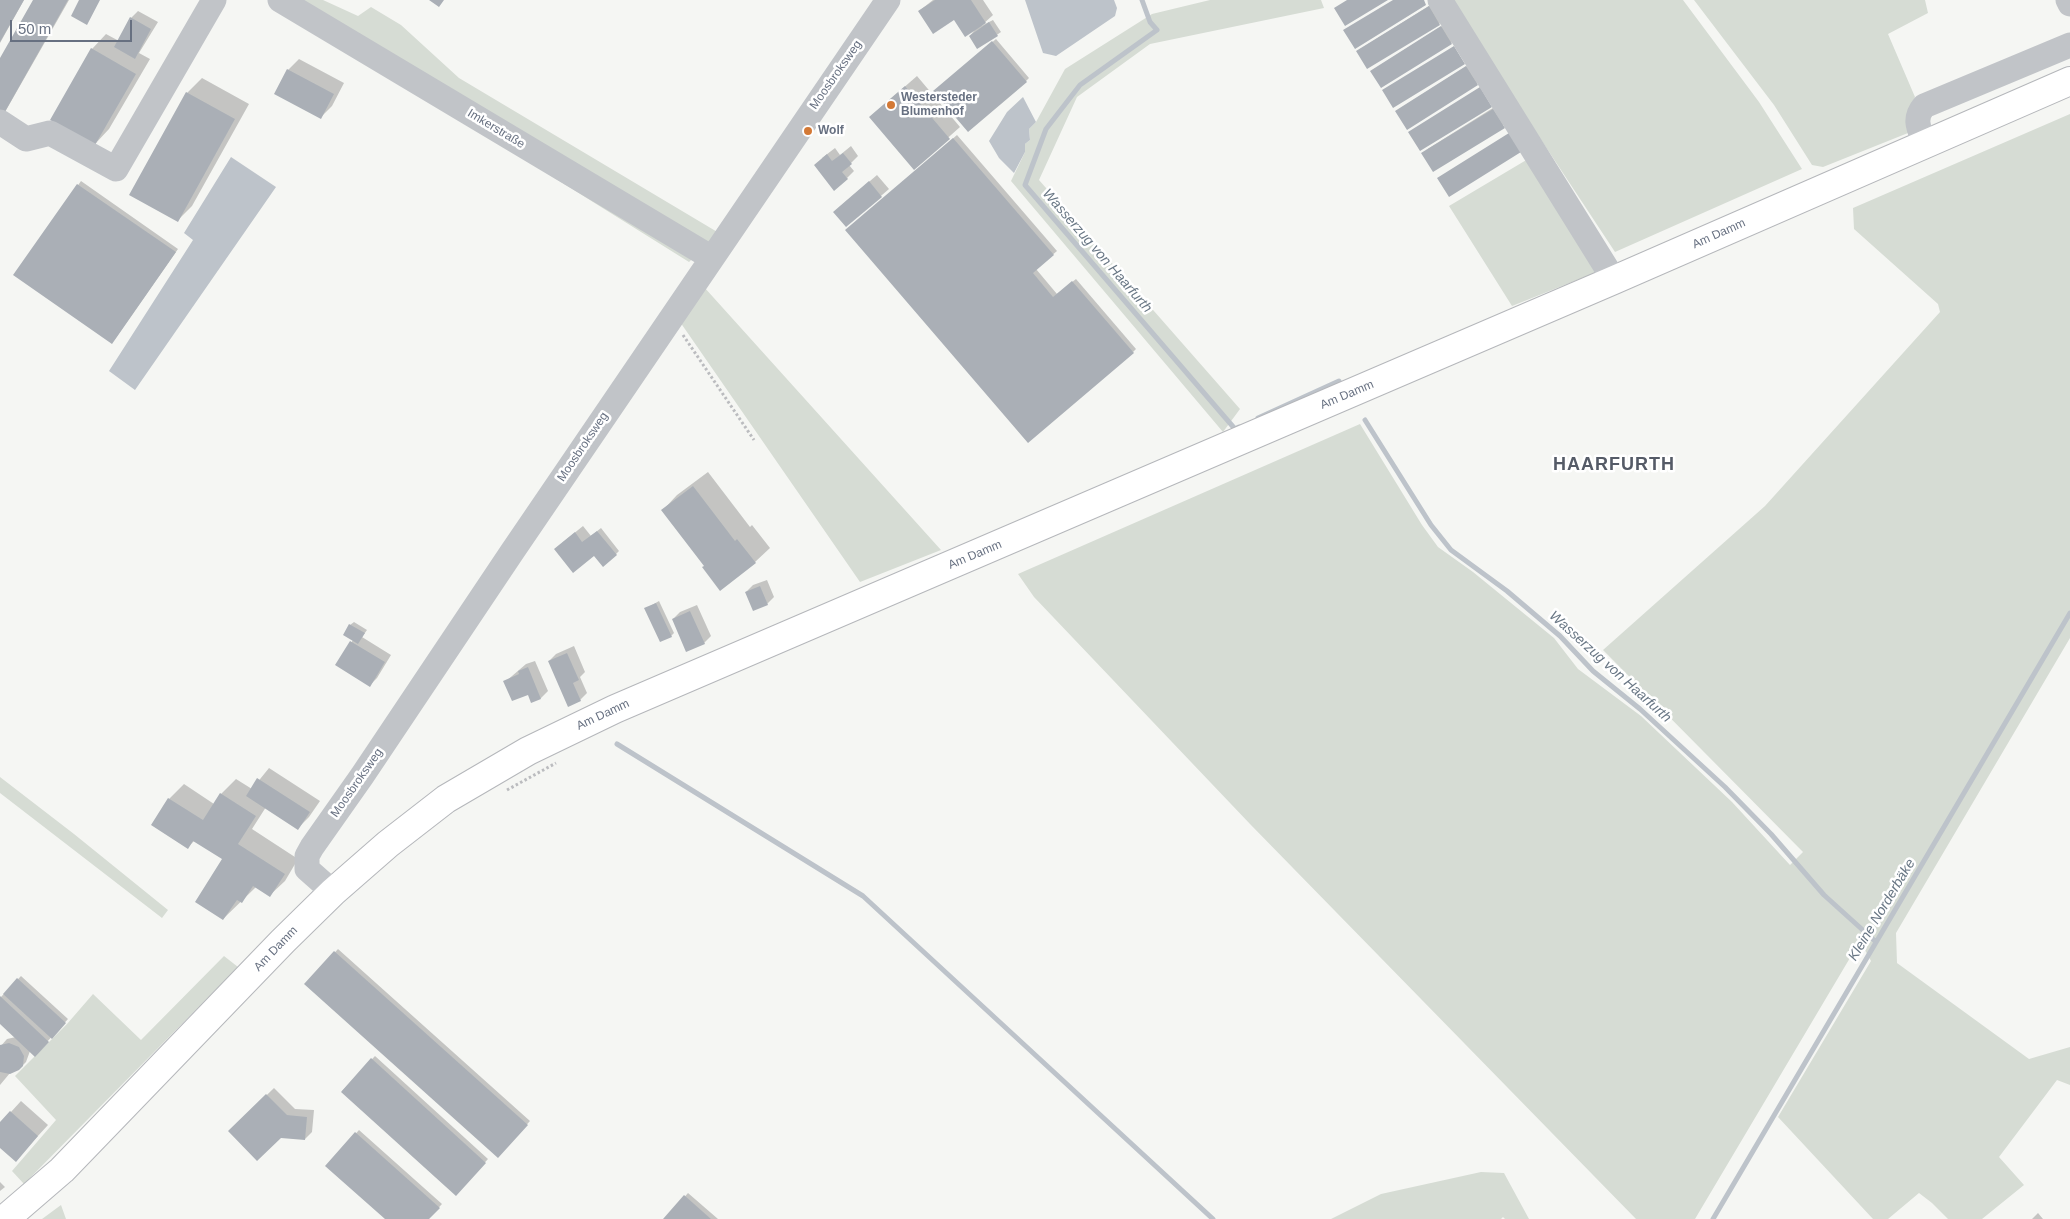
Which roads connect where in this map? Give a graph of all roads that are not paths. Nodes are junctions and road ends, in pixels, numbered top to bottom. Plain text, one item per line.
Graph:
1 (214, 0) edge
2 (280, 0) edge
3 (888, 0) edge
4 (1440, 0) edge
5 (2068, 0) edge
6 (2070, 4) edge
7 (2070, 46) edge
8 (2070, 81) edge
9 (0, 122) edge
10 (1925, 144) junction
11 (712, 258) junction
12 (1614, 280) junction
13 (333, 892) junction
14 (5, 1219) edge

1 - 9 street
2 - 11 street, Imkerstraße
3 - 11 street, Moosbroksweg
4 - 12 street
5 - 6 street
7 - 10 street
8 - 10 main road, Am Damm
10 - 12 main road, Am Damm
11 - 13 street, Moosbroksweg
12 - 13 main road, Am Damm
13 - 14 main road, Am Damm

